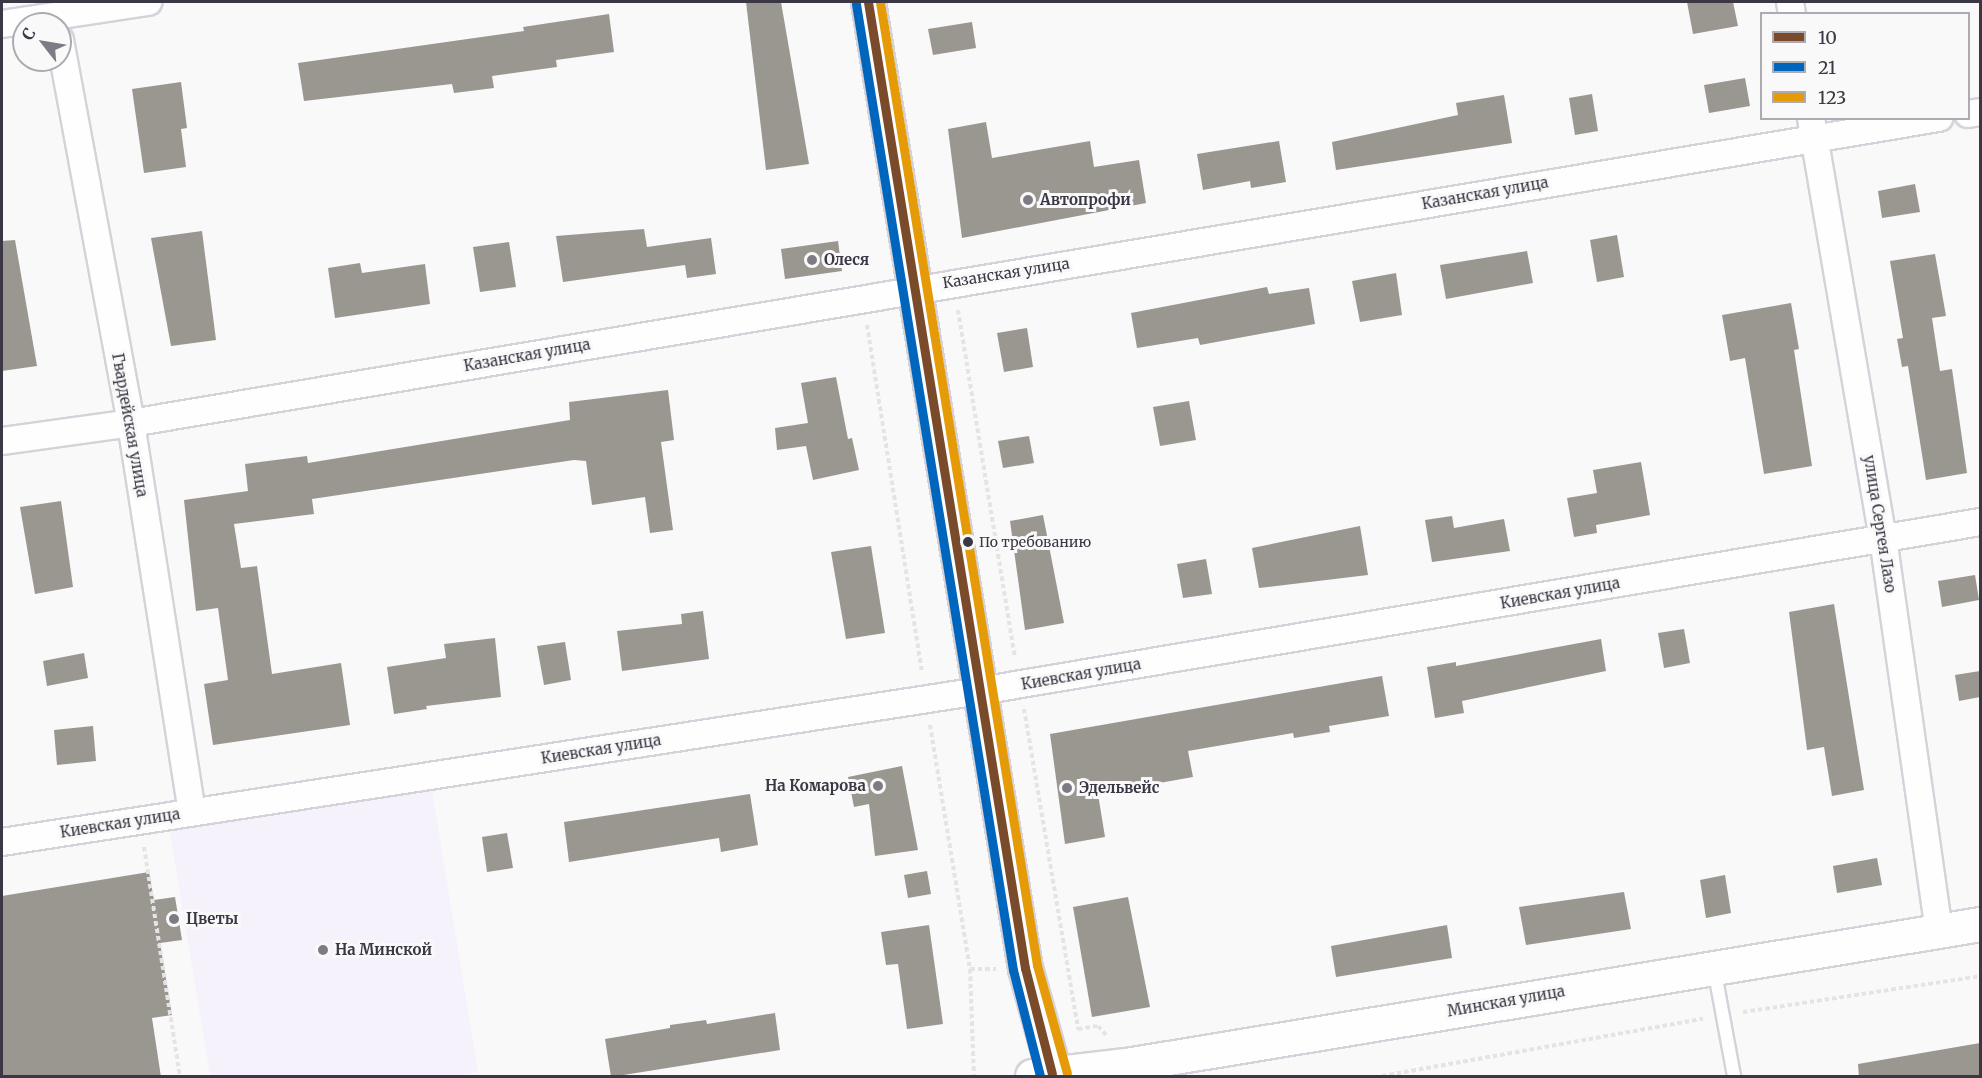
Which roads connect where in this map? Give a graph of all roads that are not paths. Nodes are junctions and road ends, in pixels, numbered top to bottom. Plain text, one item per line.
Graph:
1 (148, 2) edge
2 (868, 2) edge
3 (72, 23) edge
4 (66, 72) edge
5 (1914, 120) edge
6 (1812, 128) edge
7 (915, 288) junction
8 (130, 423) junction
9 (2, 441) edge
10 (1980, 522) edge
11 (1883, 538) junction
12 (980, 691) junction
13 (192, 812) junction
14 (2, 842) edge
15 (1980, 924) edge
16 (1939, 931) junction
17 (1714, 967) junction
18 (1048, 1076) edge
19 (1734, 1077) edge

1 - 3 street
2 - 7 main road
4 - 8 street, Гвардейская улица
5 - 6 street, Казанская улица
6 - 7 street, Казанская улица
6 - 11 street, улица Сергея Лазо
7 - 8 street, Казанская улица
7 - 12 main road
8 - 9 street, Казанская улица
8 - 13 street, Гвардейская улица
10 - 11 street, Киевская улица
11 - 12 street, Киевская улица
11 - 16 street, улица Сергея Лазо
12 - 13 street, Киевская улица
12 - 18 main road
13 - 14 street, Киевская улица
15 - 16 main road, Минская улица
16 - 17 main road, Минская улица
17 - 18 main road, Минская улица
17 - 19 lane

